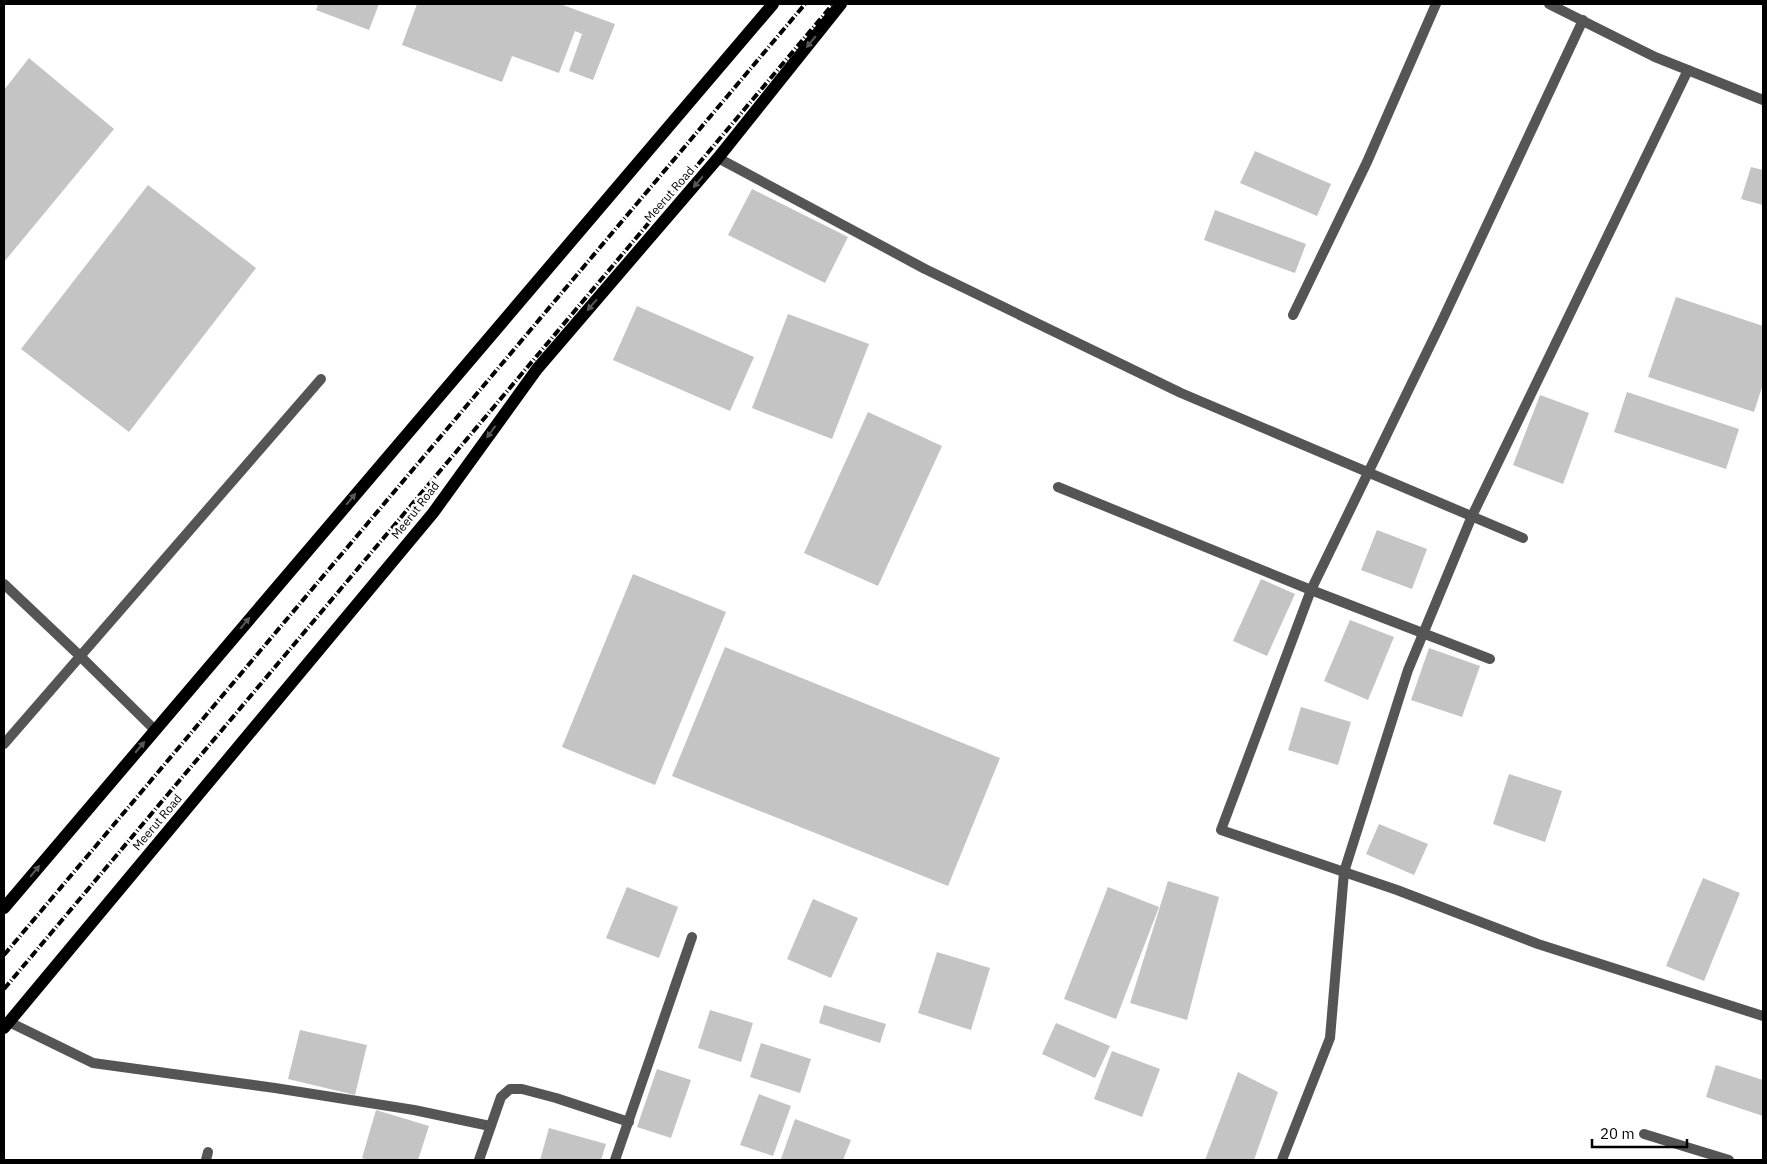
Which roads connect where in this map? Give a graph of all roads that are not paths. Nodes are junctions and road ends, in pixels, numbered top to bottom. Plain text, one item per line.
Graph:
1 (772, 4) edge
2 (841, 4) edge
3 (1436, 4) edge
4 (1549, 4) edge
5 (1583, 20) junction
6 (1688, 70) junction
7 (1763, 100) edge
8 (718, 158) junction
9 (1294, 315) dead end
10 (321, 379) dead end
11 (1368, 472) junction
12 (1058, 487) dead end
13 (1472, 516) junction
14 (1523, 538) dead end
15 (4, 584) edge
16 (1311, 590) junction
17 (1422, 633) junction
18 (80, 656) junction
19 (1490, 659) dead end
20 (155, 730) junction
21 (4, 744) edge
22 (1344, 872) junction
23 (4, 908) edge
24 (692, 937) dead end
25 (1763, 1016) edge
26 (6, 1025) edge
27 (628, 1122) junction
28 (490, 1126) junction
29 (1644, 1134) dead end
30 (1723, 1159) edge
31 (479, 1160) edge
32 (615, 1160) edge
33 (1282, 1160) edge

20 -> 1 main road
2 -> 8 main road, Meerut Road
3 - 9 street
4 - 5 street
5 - 6 street
5 - 11 street
6 - 7 street
6 - 13 street
8 - 11 street
8 -> 26 main road, Meerut Road
10 - 18 street
11 - 13 street
11 - 16 street
12 - 16 street
13 - 14 street
13 - 17 street
15 - 18 street
16 - 17 street
16 - 22 street
17 - 19 street
17 - 22 street
18 - 20 street
18 - 21 street
23 -> 20 main road
22 - 25 street
22 - 33 street
24 - 27 street
26 - 28 street
27 - 28 street
27 - 32 street
28 - 31 street
29 - 30 street

